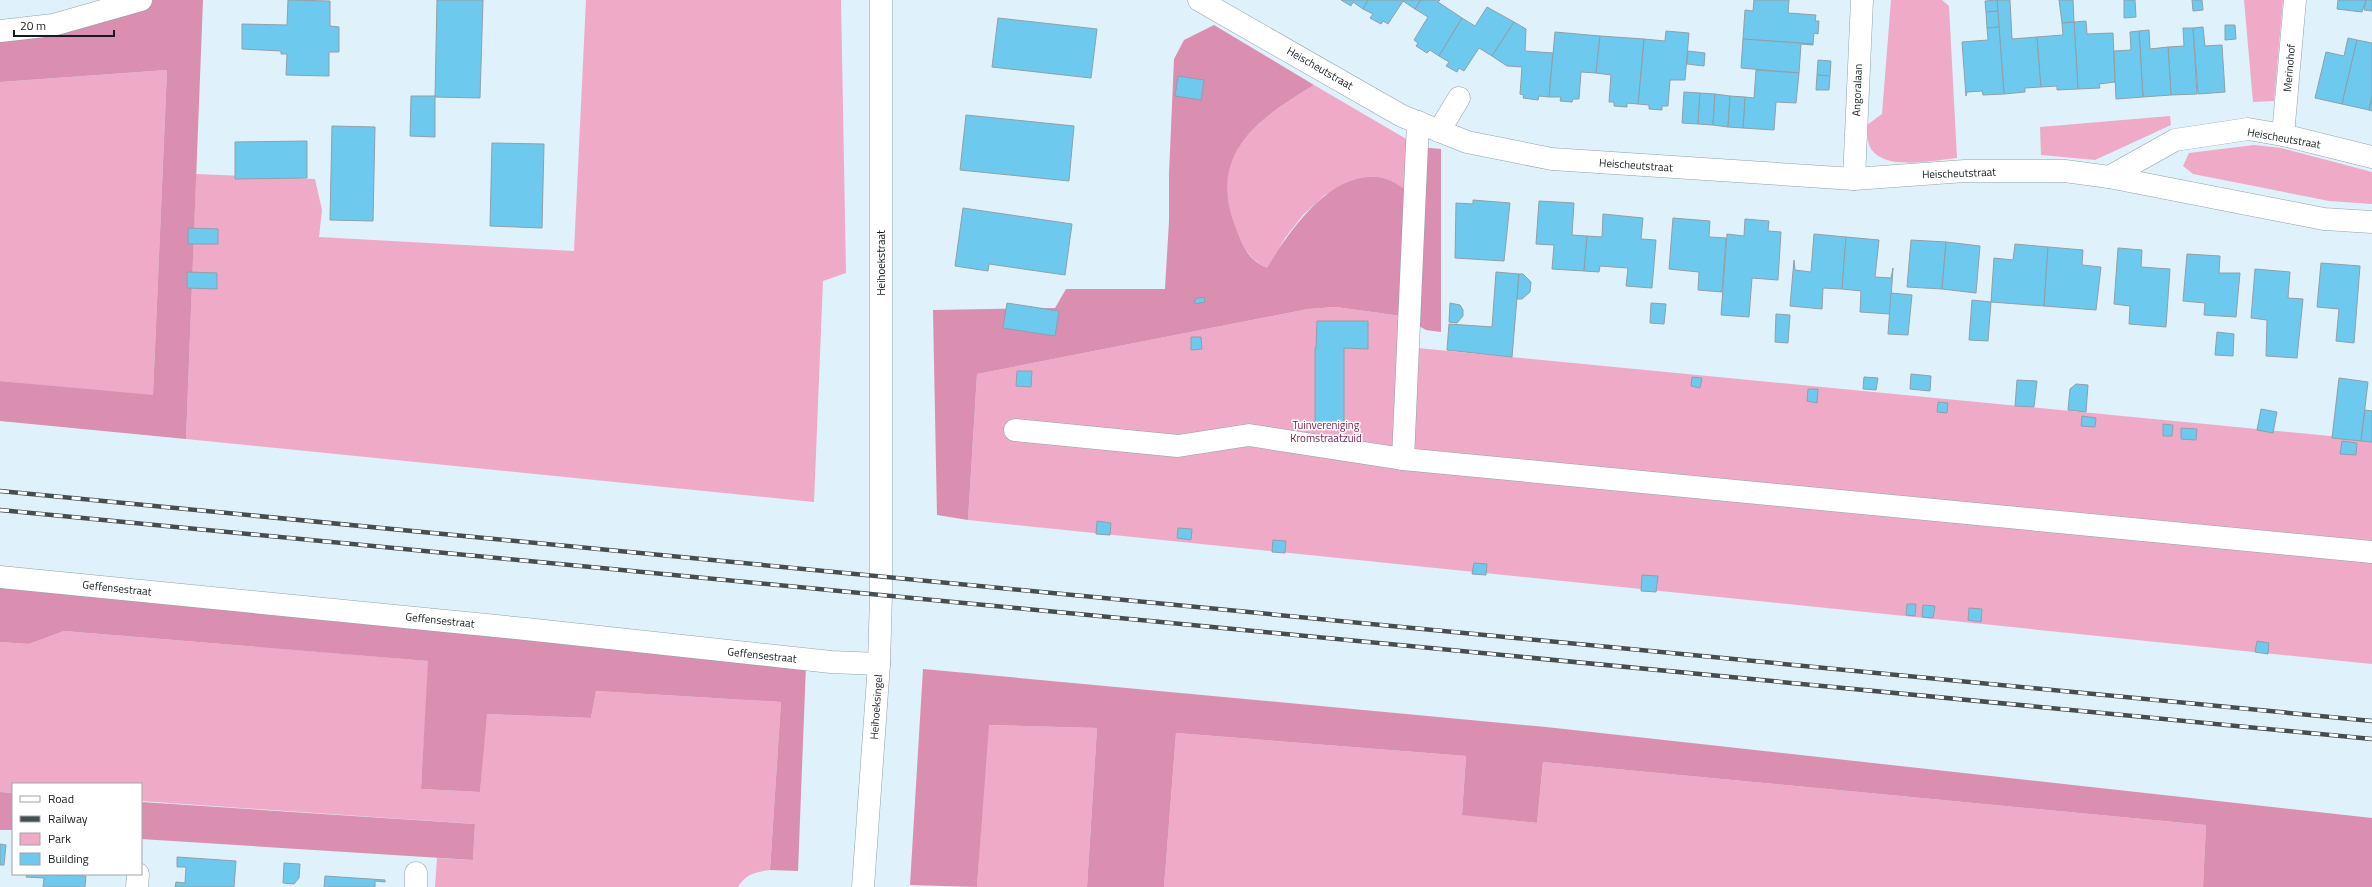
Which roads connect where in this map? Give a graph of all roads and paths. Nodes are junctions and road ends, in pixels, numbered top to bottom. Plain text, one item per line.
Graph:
1 (141, 0) edge
2 (880, 0) edge
3 (1199, 0) edge
4 (1862, 0) edge
5 (2295, 0) edge
6 (0, 31) edge
7 (1459, 98) dead end
8 (1418, 122) junction
9 (1439, 131) junction
10 (2283, 136) junction
11 (2372, 157) edge
12 (2109, 178) junction
13 (1854, 179) junction
14 (2372, 222) edge
15 (1015, 430) dead end
16 (1404, 459) junction
17 (882, 526) joint
18 (2372, 552) edge
19 (0, 577) edge
20 (879, 664) junction
21 (138, 875) edge
22 (137, 887) edge
23 (864, 887) edge

1 - 6 street
2 - 17 street, Heihoekstraat
3 - 8 street, Heischeutstraat
4 - 13 street, Angoralaan
5 - 10 street, Merinohof
7 - 9 street
8 - 9 street, Heischeutstraat
8 - 16 street
9 - 13 street, Heischeutstraat
10 - 11 street, Heischeutstraat
10 - 12 street, Heischeutstraat
12 - 13 street, Heischeutstraat
12 - 14 street, Heischeutstraat
15 - 16 street
16 - 18 street
17 - 20 street, Heihoeksingel
19 - 20 street, Geffensestraat
20 - 23 street, Heihoeksingel
21 - 22 street

